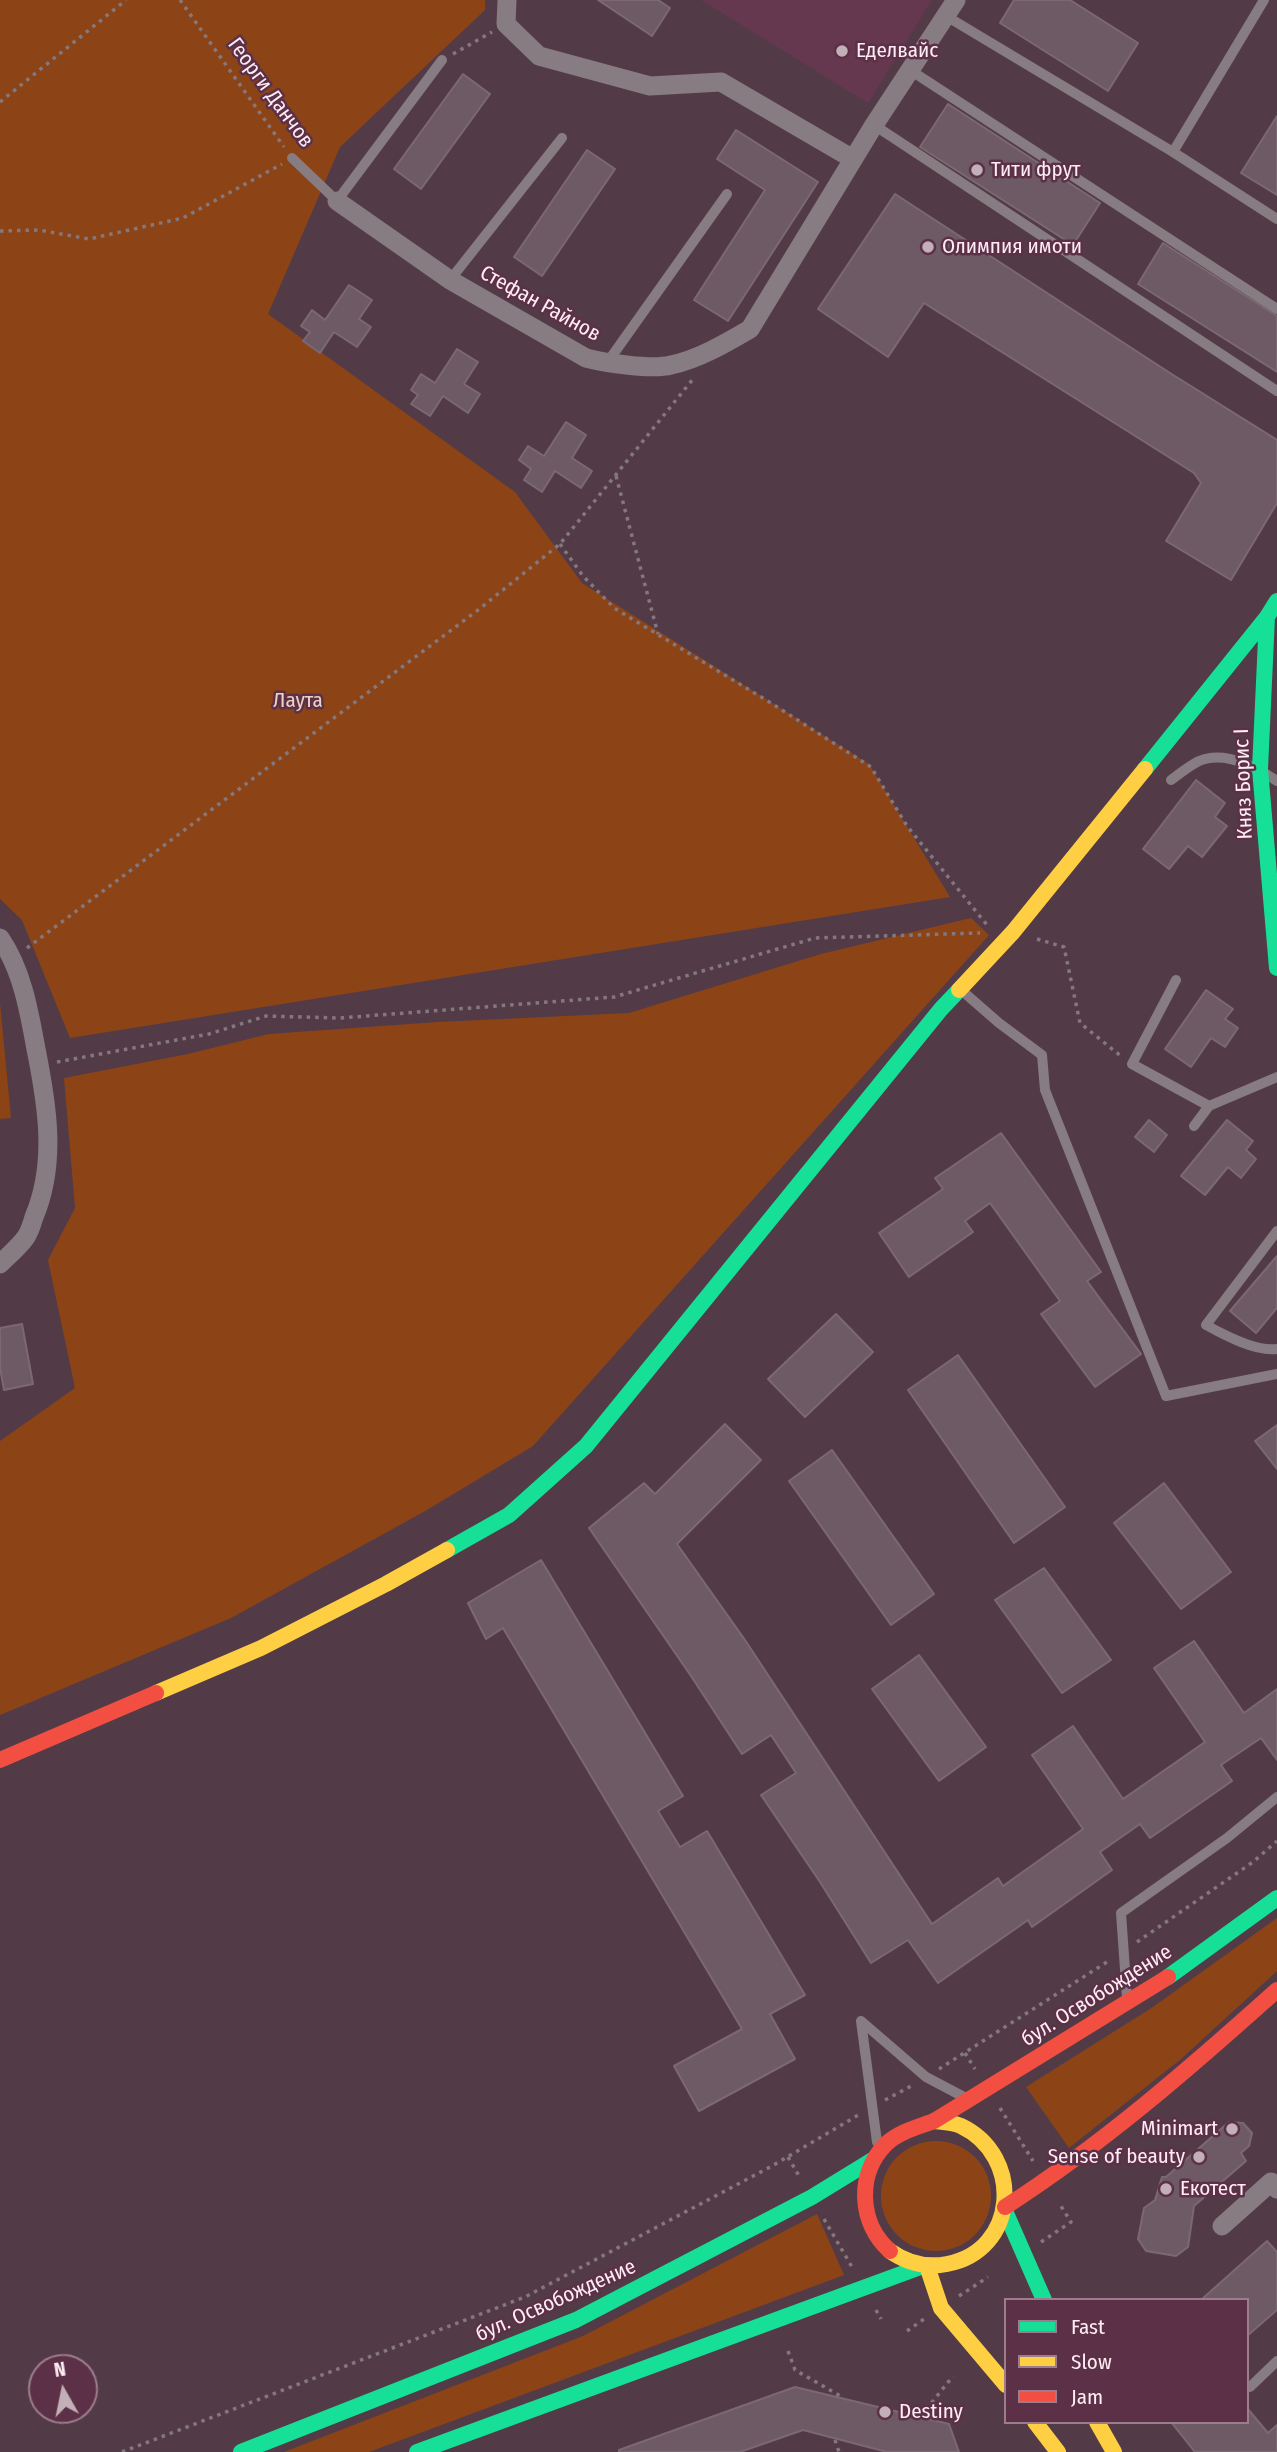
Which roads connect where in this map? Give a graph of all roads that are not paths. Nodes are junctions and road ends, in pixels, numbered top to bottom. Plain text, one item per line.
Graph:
1 (507, 0) edge
2 (1264, 0) edge
3 (951, 8) edge
4 (442, 60) road end
5 (911, 70) junction
6 (874, 125) junction
7 (562, 138) dead end
8 (1173, 152) junction
9 (292, 158) road end
10 (853, 159) junction
11 (727, 194) dead end
12 (337, 201) junction
13 (1277, 219) edge
14 (450, 280) junction
15 (1277, 309) edge
16 (607, 364) junction
17 (1277, 391) edge
18 (1277, 601) edge
19 (1267, 617) junction
20 (1260, 769) junction
21 (1171, 780) dead end
22 (1277, 781) edge
23 (0, 938) edge
24 (1277, 968) edge
25 (1176, 980) dead end
26 (960, 989) junction
27 (1277, 1077) edge
28 (1209, 1106) junction
29 (1194, 1126) dead end
30 (1277, 1231) edge
31 (0, 1264) edge
32 (1277, 1349) edge
33 (1277, 1374) edge
34 (0, 1760) edge
35 (1277, 1797) edge
36 (1277, 1898) edge
37 (1277, 1990) edge
38 (1127, 2002) junction
39 (968, 2100) junction
40 (934, 2121) junction
41 (876, 2156) junction
42 (1277, 2189) edge
43 (1005, 2209) junction
44 (1222, 2226) dead end
45 (925, 2266) junction
46 (1043, 2298) edge
47 (1277, 2361) edge
48 (1004, 2383) edge
49 (1250, 2387) dead end
50 (1037, 2424) edge
51 (1098, 2424) edge
52 (241, 2452) edge
53 (416, 2452) edge
54 (1058, 2452) edge
55 (1114, 2452) edge

1 - 10 street
2 - 8 lane
3 - 5 street, Стефан Райнов
3 - 8 lane
4 - 12 lane
5 - 6 street, Стефан Райнов
5 - 15 lane
6 - 10 street, Стефан Райнов
6 - 17 lane
7 - 14 lane
8 - 13 lane
9 - 12 lane, Георги Данчов
10 - 16 street, Стефан Райнов
11 - 16 lane
12 - 14 street, Стефан Райнов
14 - 16 street, Стефан Райнов
18 - 19 main road, Княз Борис I
19 - 20 main road, Княз Борис I
19 - 26 main road
20 - 21 lane
20 - 22 lane
20 - 24 main road, Княз Борис I
23 - 31 street
25 - 28 lane
26 - 33 lane
26 - 34 main road
27 - 28 lane
28 - 29 lane
30 - 32 lane
35 - 38 lane
36 - 38 main road, бул. Освобождение
37 - 43 main road
38 - 39 main road, бул. Освобождение
39 - 40 main road, бул. Освобождение
39 - 41 lane
40 - 41 main road
40 - 43 main road
41 - 45 main road
41 - 52 main road, бул. Освобождение
42 - 44 street
43 - 45 main road
43 - 46 main road
45 - 48 main road
45 - 53 main road
47 - 49 lane
50 - 54 main road
51 - 55 main road

